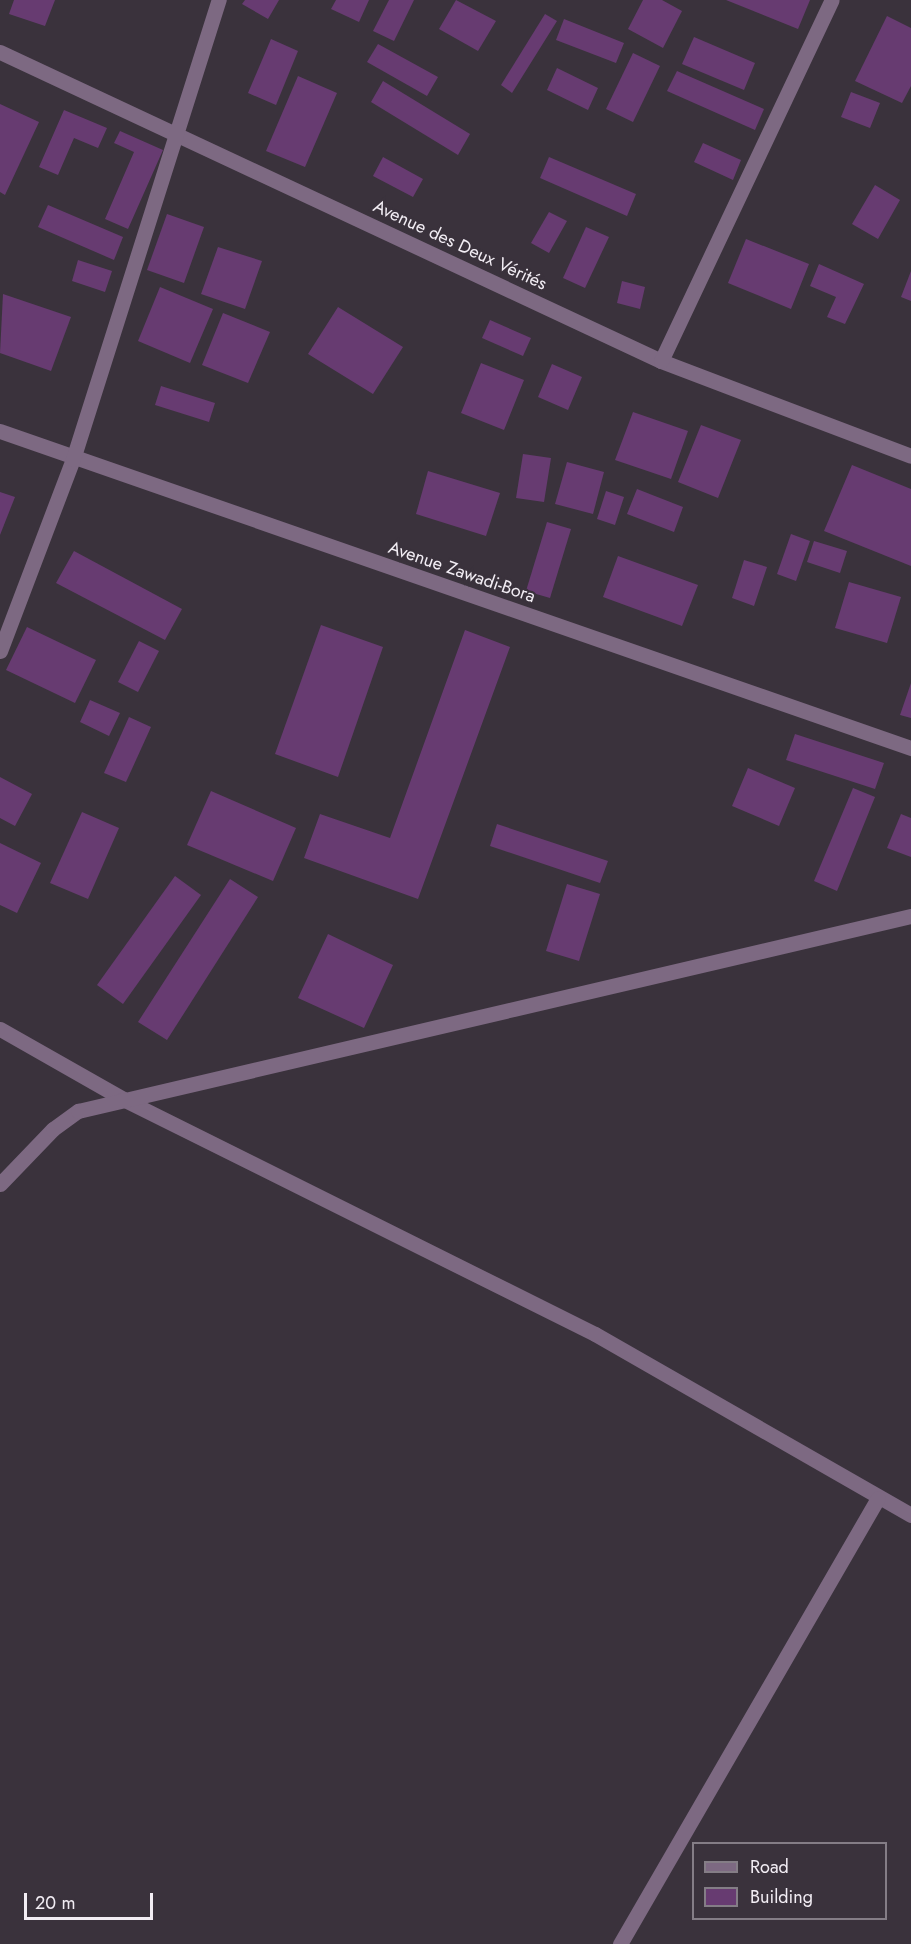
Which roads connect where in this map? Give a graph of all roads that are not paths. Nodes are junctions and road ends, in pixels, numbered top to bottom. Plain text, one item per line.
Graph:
1 (219, 0) edge
2 (832, 0) edge
3 (0, 52) edge
4 (179, 135) junction
5 (661, 360) junction
6 (0, 431) edge
7 (911, 456) edge
8 (73, 459) junction
9 (0, 651) edge
10 (911, 748) edge
11 (911, 916) edge
12 (0, 1029) edge
13 (123, 1099) junction
14 (0, 1184) edge
15 (878, 1498) junction
16 (911, 1515) edge
17 (620, 1944) edge

1 - 4 street
2 - 5 street
3 - 4 street, Avenue des Deux Vérités
4 - 5 street, Avenue des Deux Vérités
4 - 8 street
5 - 7 street, Avenue des Deux Vérités
6 - 8 street, Avenue Zawadi-Bora
8 - 9 street
8 - 10 street, Avenue Zawadi-Bora
11 - 13 street
12 - 13 street
13 - 14 street
13 - 15 street
15 - 16 street
15 - 17 street

